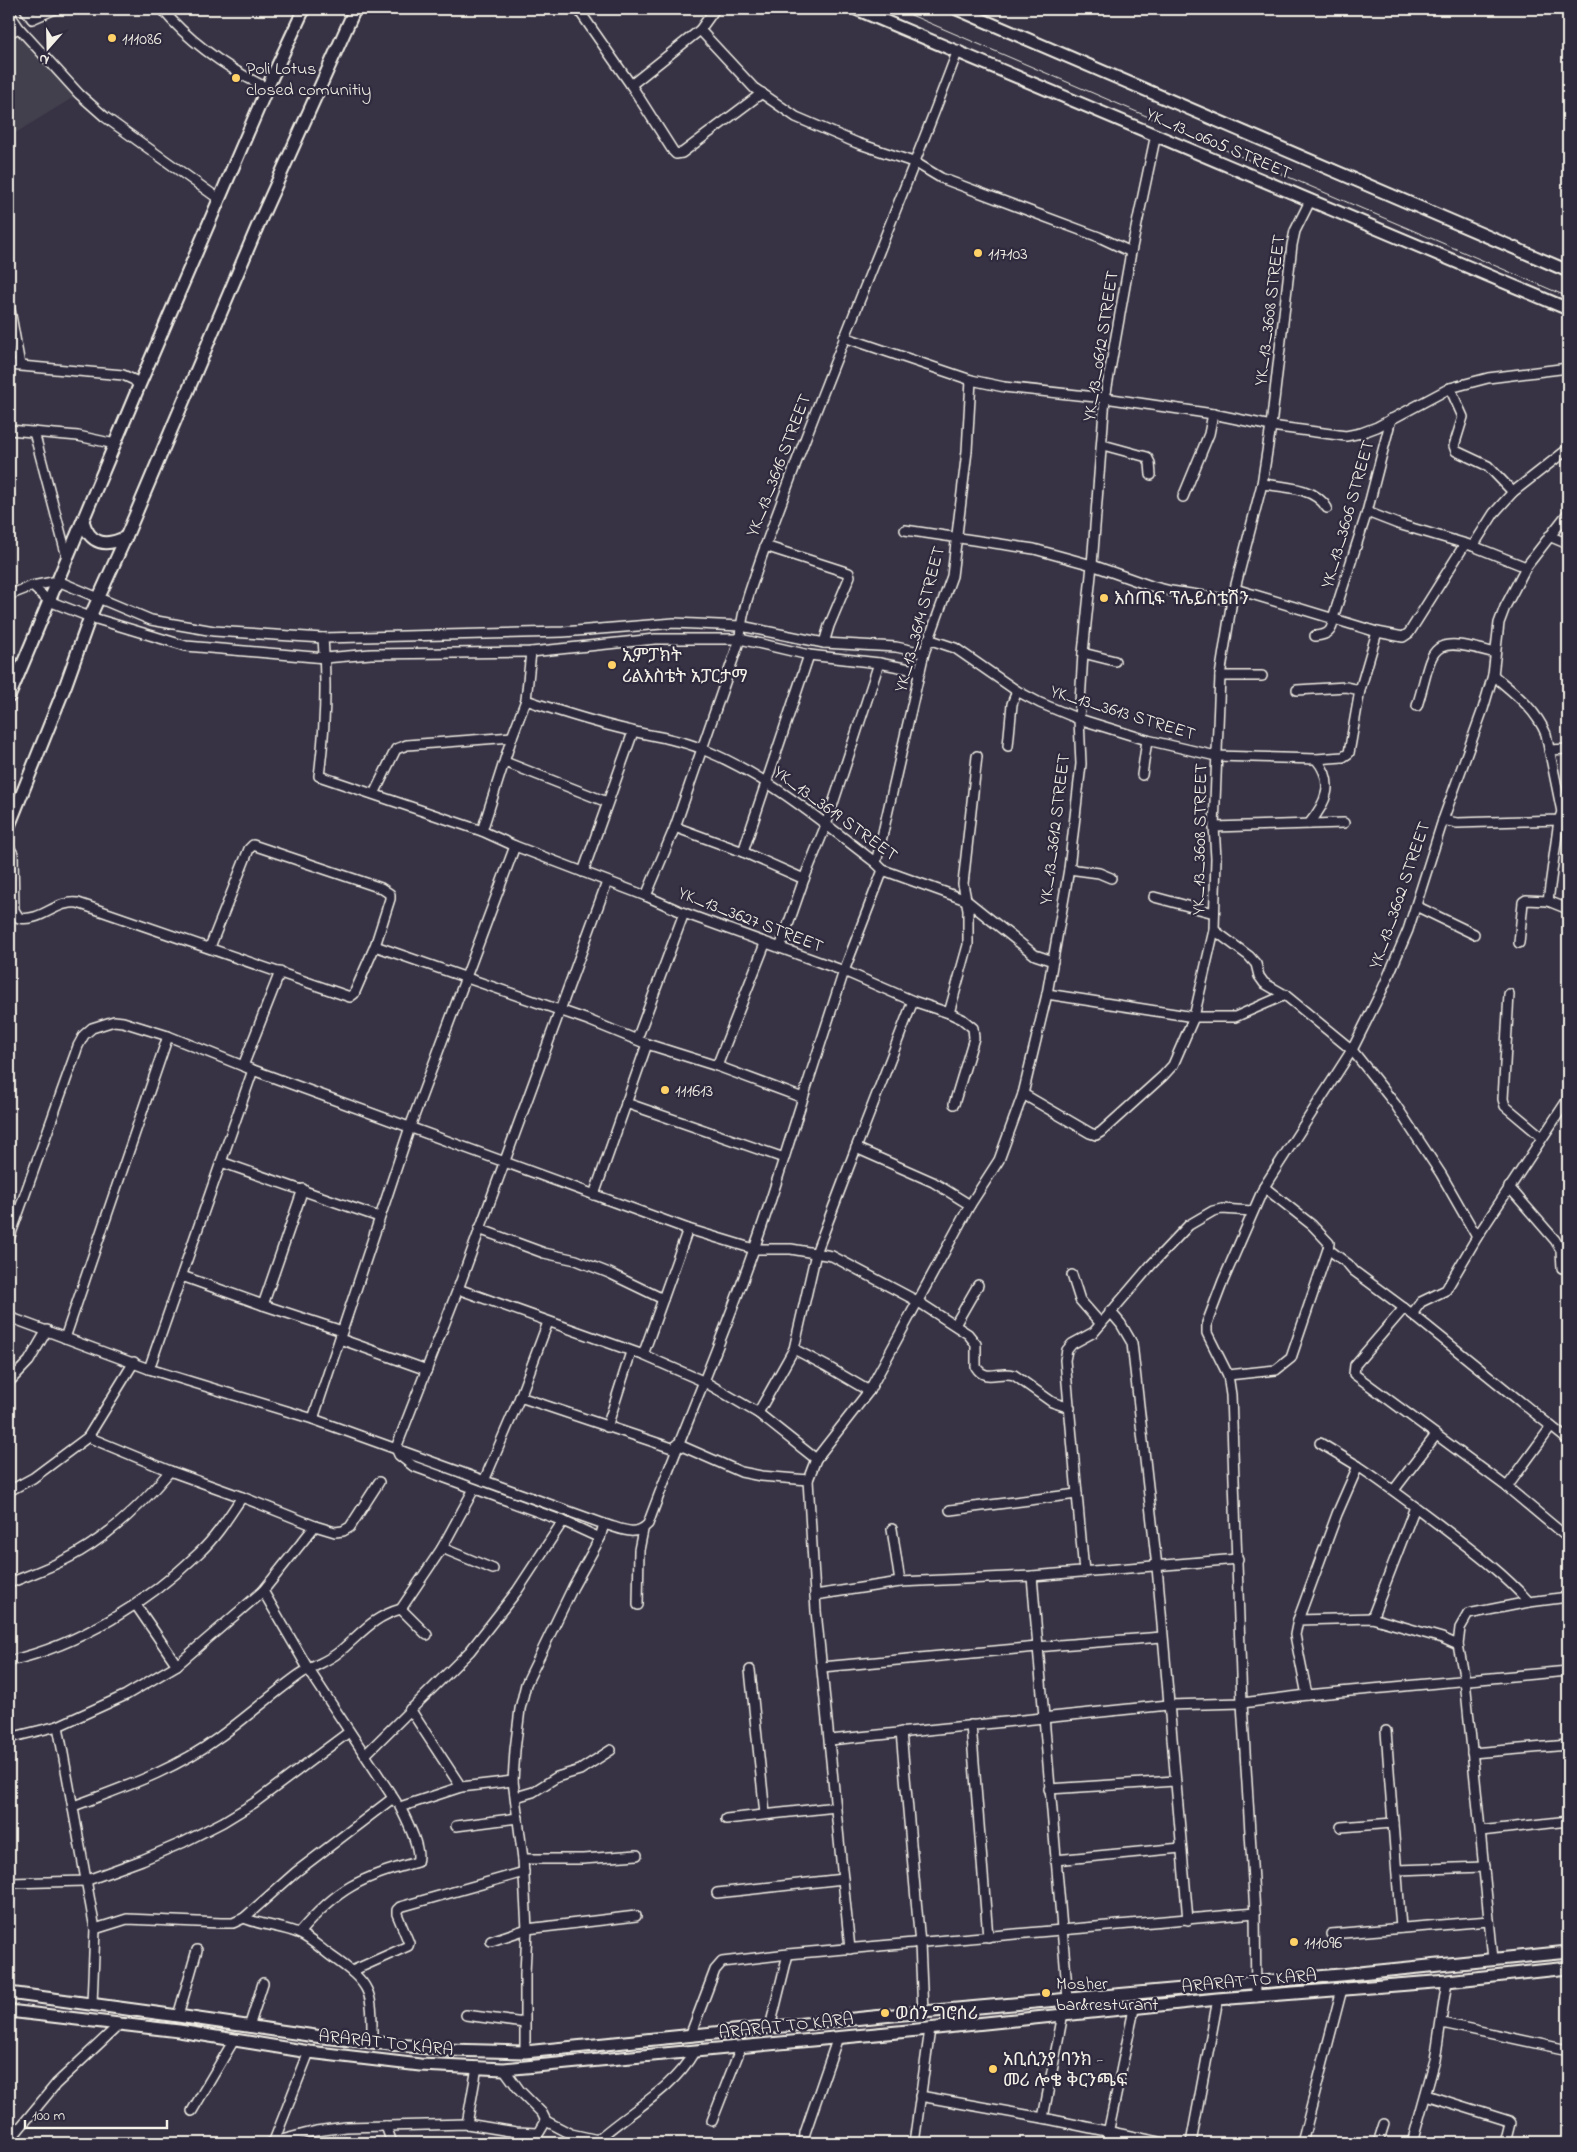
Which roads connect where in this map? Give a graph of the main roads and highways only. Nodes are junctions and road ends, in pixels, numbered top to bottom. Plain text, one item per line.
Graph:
1 (304, 9) edge
2 (355, 9) edge
3 (856, 9) edge
4 (957, 9) edge
5 (1568, 271) edge
6 (1568, 309) edge
7 (83, 521) junction
8 (126, 537) junction
9 (9, 697) edge
10 (9, 826) edge
11 (1568, 1952) edge
12 (1568, 1968) edge
13 (9, 1994) edge
14 (9, 2011) edge
15 (277, 2031) junction
16 (633, 2041) junction
17 (273, 2046) junction
18 (633, 2058) junction

1 - 7 main road
2 - 8 main road
3 - 6 main road, YK_13_0605 STREET
4 - 5 main road, YK_13_0605 STREET
7 - 8 main road
7 - 9 main road
8 - 10 main road
11 - 16 main road, ARARAT TO KARA
12 - 18 main road, ARARAT TO KARA
13 - 15 main road, ARARAT TO KARA
14 - 17 main road, ARARAT TO KARA
15 - 16 main road, ARARAT TO KARA
15 - 17 main road
16 - 18 main road
17 - 18 main road, ARARAT TO KARA

